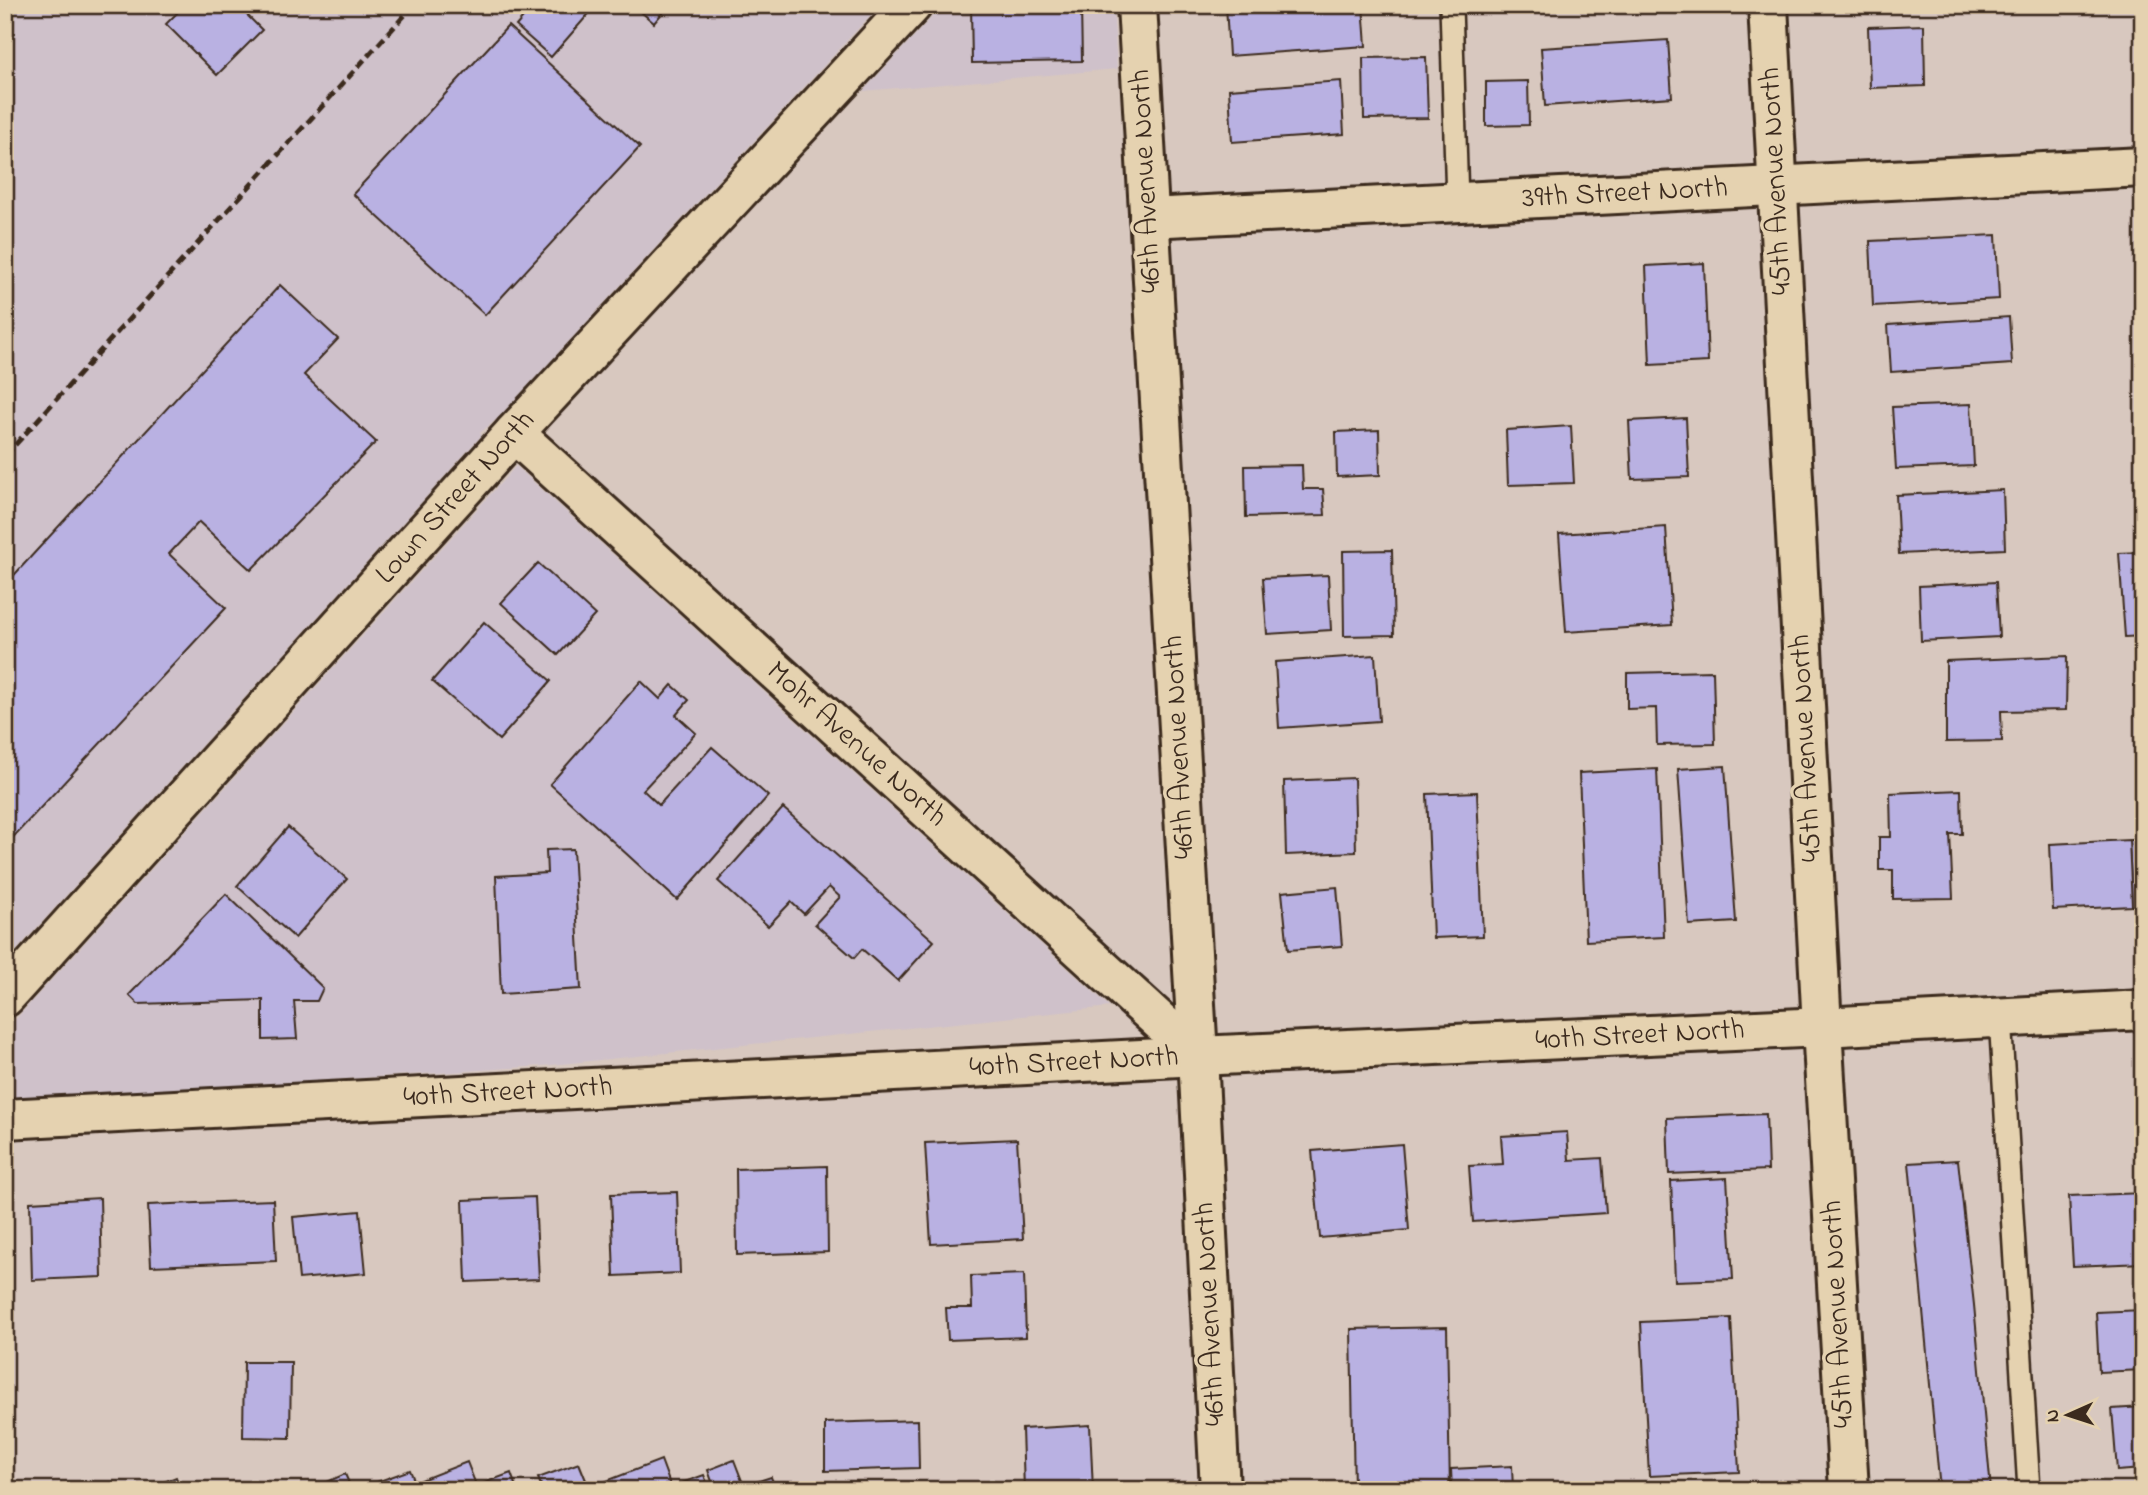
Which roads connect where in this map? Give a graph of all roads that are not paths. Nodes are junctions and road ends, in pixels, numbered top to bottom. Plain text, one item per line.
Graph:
1 (912, 5) edge
2 (1138, 5) edge
3 (1451, 5) edge
4 (1769, 5) edge
5 (2143, 167) edge
6 (1777, 186) junction
7 (1457, 202) junction
8 (1149, 218) junction
9 (514, 433) junction
10 (5, 997) edge
11 (2143, 1010) edge
12 (2000, 1017) junction
13 (1822, 1027) junction
14 (1198, 1056) junction
15 (5, 1119) edge
16 (1220, 1490) edge
17 (1849, 1490) edge
18 (2029, 1490) edge

1 - 9 street, Lown Street North
2 - 8 street, 46th Avenue North
3 - 7 lane
4 - 6 street, 45th Avenue North
5 - 6 street, 39th Street North
6 - 7 street, 39th Street North
6 - 13 street, 45th Avenue North
7 - 8 street, 39th Street North
8 - 14 street, 46th Avenue North
9 - 10 street, Lown Street North
9 - 14 street, Mohr Avenue North
11 - 12 street, 40th Street North
12 - 13 street, 40th Street North
12 - 18 lane
13 - 14 street, 40th Street North
13 - 17 street, 45th Avenue North
14 - 15 street, 40th Street North
14 - 16 street, 46th Avenue North

